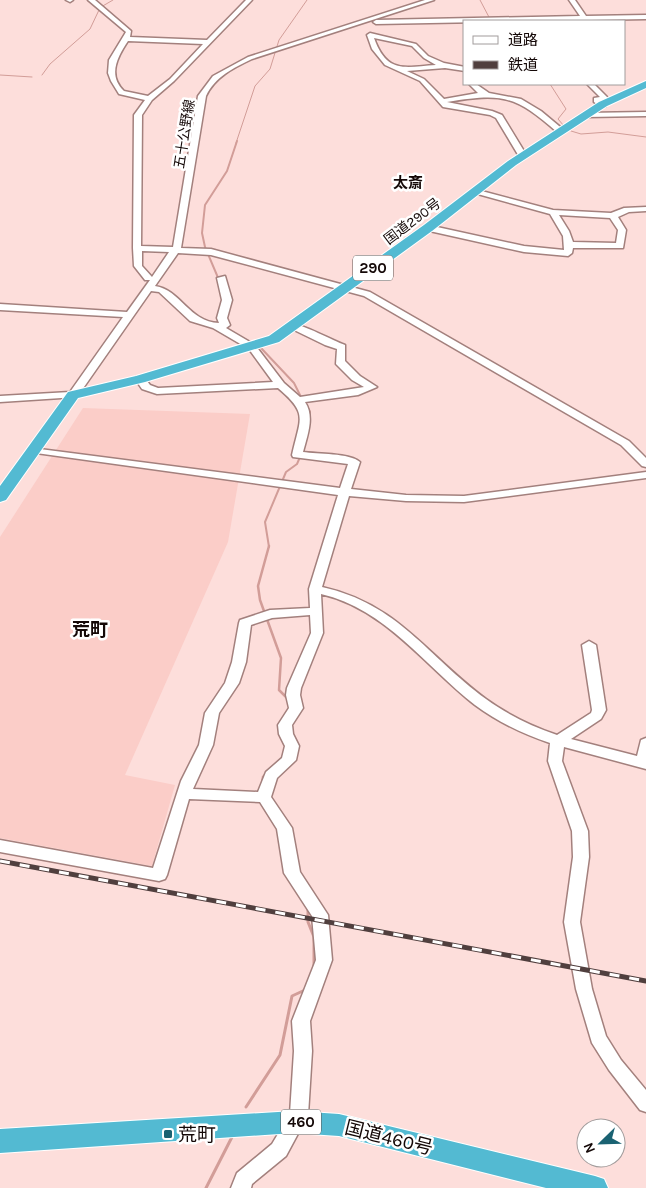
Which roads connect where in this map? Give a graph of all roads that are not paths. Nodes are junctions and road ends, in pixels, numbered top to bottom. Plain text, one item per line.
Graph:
1 (91, 0) edge
2 (249, 0) edge
3 (431, 0) edge
4 (572, 0) edge
5 (646, 18) edge
6 (586, 20) edge
7 (463, 21) edge
8 (376, 22) dead end
9 (126, 39) junction
10 (209, 42) junction
11 (445, 66) junction
12 (398, 69) junction
13 (463, 71) edge
14 (646, 84) edge
15 (473, 85) edge
16 (591, 85) edge
17 (484, 94) junction
18 (150, 99) junction
19 (441, 101) junction
20 (603, 104) junction
21 (646, 114) edge
22 (586, 115) junction
23 (561, 131) junction
24 (523, 156) junction
25 (477, 191) junction
26 (646, 209) edge
27 (553, 212) junction
28 (613, 216) junction
29 (428, 228) junction
30 (570, 246) junction
31 (137, 248) junction
32 (177, 248) junction
33 (148, 278) dead end
34 (222, 278) dead end
35 (150, 288) junction
36 (346, 288) junction
37 (0, 306) edge
38 (130, 316) junction
39 (216, 326) junction
40 (293, 326) junction
41 (252, 347) junction
42 (140, 380) junction
43 (280, 385) junction
44 (73, 395) junction
45 (0, 399) edge
46 (298, 400) junction
47 (36, 450) junction
48 (646, 464) edge
49 (646, 475) edge
50 (344, 492) junction
51 (0, 497) edge
52 (315, 589) junction
53 (317, 611) junction
54 (589, 645) dead end
55 (557, 742) junction
56 (646, 743) edge
57 (644, 764) edge
58 (184, 794) junction
59 (264, 797) junction
60 (0, 846) edge
61 (646, 1104) edge
62 (294, 1122) junction
63 (0, 1141) edge
64 (241, 1188) edge
65 (595, 1188) edge

1 - 9 street
2 - 10 street
3 - 32 street, 五十公野線
4 - 6 street
5 - 6 street
7 - 8 street
9 - 10 street
9 - 18 street
10 - 18 street
11 - 12 street
11 - 12 street
11 - 13 street
12 - 19 street
14 - 20 highway, 国道290号 / 290
15 - 17 street
16 - 20 street
17 - 19 street
17 - 23 street
18 - 31 street
19 - 24 street
20 - 22 highway, 国道290号 / 290
21 - 22 street
22 - 23 highway, 国道290号 / 290
23 - 24 highway, 国道290号 / 290
24 - 25 highway, 国道290号 / 290
25 - 27 street
25 - 29 highway, 国道290号 / 290
26 - 28 street
27 - 28 street
27 - 30 street
28 - 30 street
29 - 30 street
29 - 36 highway, 国道290号 / 290
31 - 32 street
31 - 33 street
32 - 35 street, 五十公野線
32 - 36 street
34 - 39 street
35 - 38 street, 五十公野線
35 - 39 street
36 - 40 highway, 国道290号 / 290
36 - 48 street
37 - 38 street
38 - 44 street, 五十公野線
39 - 41 street
40 - 41 highway, 国道290号 / 290
40 - 46 street
41 - 42 highway, 国道290号 / 290
41 - 43 street
42 - 43 street
42 - 44 highway, 国道290号 / 290
43 - 46 street
44 - 45 street
44 - 47 highway
46 - 50 street
47 - 50 street
47 - 51 highway
49 - 50 street
50 - 52 street
52 - 53 street
52 - 55 street
53 - 58 street
53 - 59 street
54 - 55 street
55 - 57 street
55 - 61 street
56 - 57 street
58 - 59 street
58 - 60 street
59 - 62 street
62 - 63 highway, 国道460号 / 460
62 - 64 street
62 - 65 highway, 国道460号 / 460

